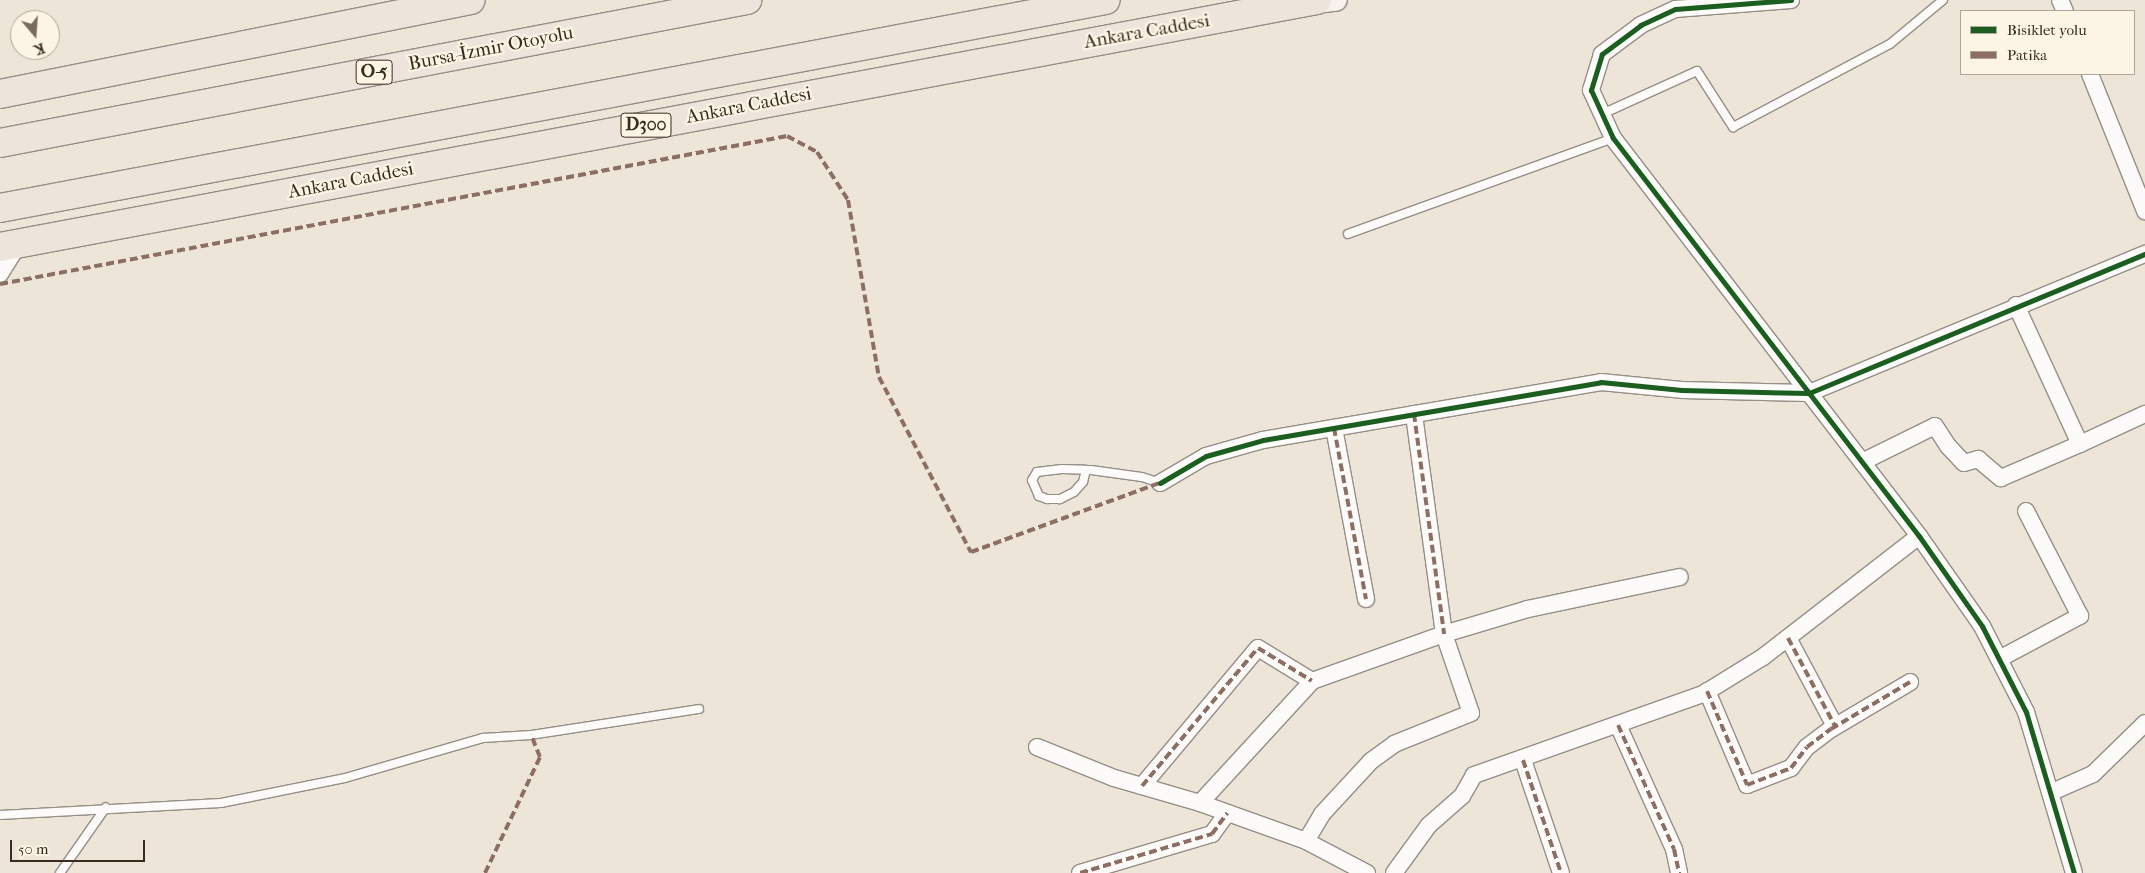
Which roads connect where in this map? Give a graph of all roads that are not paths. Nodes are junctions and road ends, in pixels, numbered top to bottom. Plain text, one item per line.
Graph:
1 (471, 0) edge
2 (747, 0) edge
3 (1106, 0) edge
4 (1336, 0) edge
5 (1791, 0) edge
6 (1943, 0) edge
7 (1305, 3) edge
8 (2090, 75) edge
9 (0, 94) edge
10 (1602, 114) junction
11 (1613, 138) junction
12 (0, 143) edge
13 (0, 208) edge
14 (2145, 211) edge
15 (1348, 234) dead end
16 (9, 246) edge
17 (2145, 254) edge
18 (0, 274) edge
19 (2016, 305) junction
20 (1809, 393) junction
21 (1414, 414) junction
22 (2145, 414) edge
23 (1334, 428) junction
24 (2080, 444) junction
25 (1862, 462) junction
26 (1086, 470) junction
27 (1160, 483) joint
28 (2026, 511) dead end
29 (1919, 536) junction
30 (1680, 577) dead end
31 (1366, 599) dead end
32 (1444, 634) junction
33 (1788, 638) junction
34 (1999, 659) junction
35 (1312, 681) junction
36 (1910, 682) dead end
37 (1707, 691) junction
38 (699, 709) dead end
39 (2145, 723) edge
40 (1618, 725) junction
41 (1834, 726) junction
42 (1037, 747) dead end
43 (1523, 760) junction
44 (1142, 786) junction
45 (2052, 792) junction
46 (1200, 803) junction
47 (106, 807) junction
48 (1227, 813) junction
49 (0, 815) edge
50 (1306, 841) junction
51 (60, 873) edge
52 (1080, 873) edge
53 (1367, 873) edge
54 (1394, 873) edge
55 (1561, 873) edge
56 (1679, 873) edge
57 (2074, 873) edge

1 - 9 highway
2 - 12 highway, Bursa-İzmir Otoyolu / O-5
3 - 13 highway, Ankara Caddesi / D300
4 - 7 main road, Ankara Caddesi
5 - 10 street
6 - 10 lane
7 - 16 highway, Ankara Caddesi / D300
8 - 14 street
10 - 11 street
11 - 15 lane
11 - 20 street
16 - 18 street
17 - 19 street
19 - 20 street
19 - 24 street
20 - 21 street
20 - 25 street
21 - 23 street
21 - 32 street
22 - 24 street
23 - 27 street
23 - 31 street
24 - 25 street
25 - 29 street
26 - 26 lane
26 - 27 lane
28 - 34 street
29 - 33 street
29 - 34 street
30 - 32 street
32 - 35 street
32 - 50 street
33 - 37 street
33 - 41 street
34 - 45 street
35 - 44 street
35 - 46 street
36 - 41 street
37 - 40 street
37 - 41 street
38 - 47 lane
39 - 45 street
40 - 43 street
40 - 56 street
42 - 44 street
43 - 54 street
43 - 55 street
44 - 46 street
45 - 57 street
46 - 48 street
47 - 49 lane
47 - 51 lane
48 - 50 street
48 - 52 street
50 - 53 street

